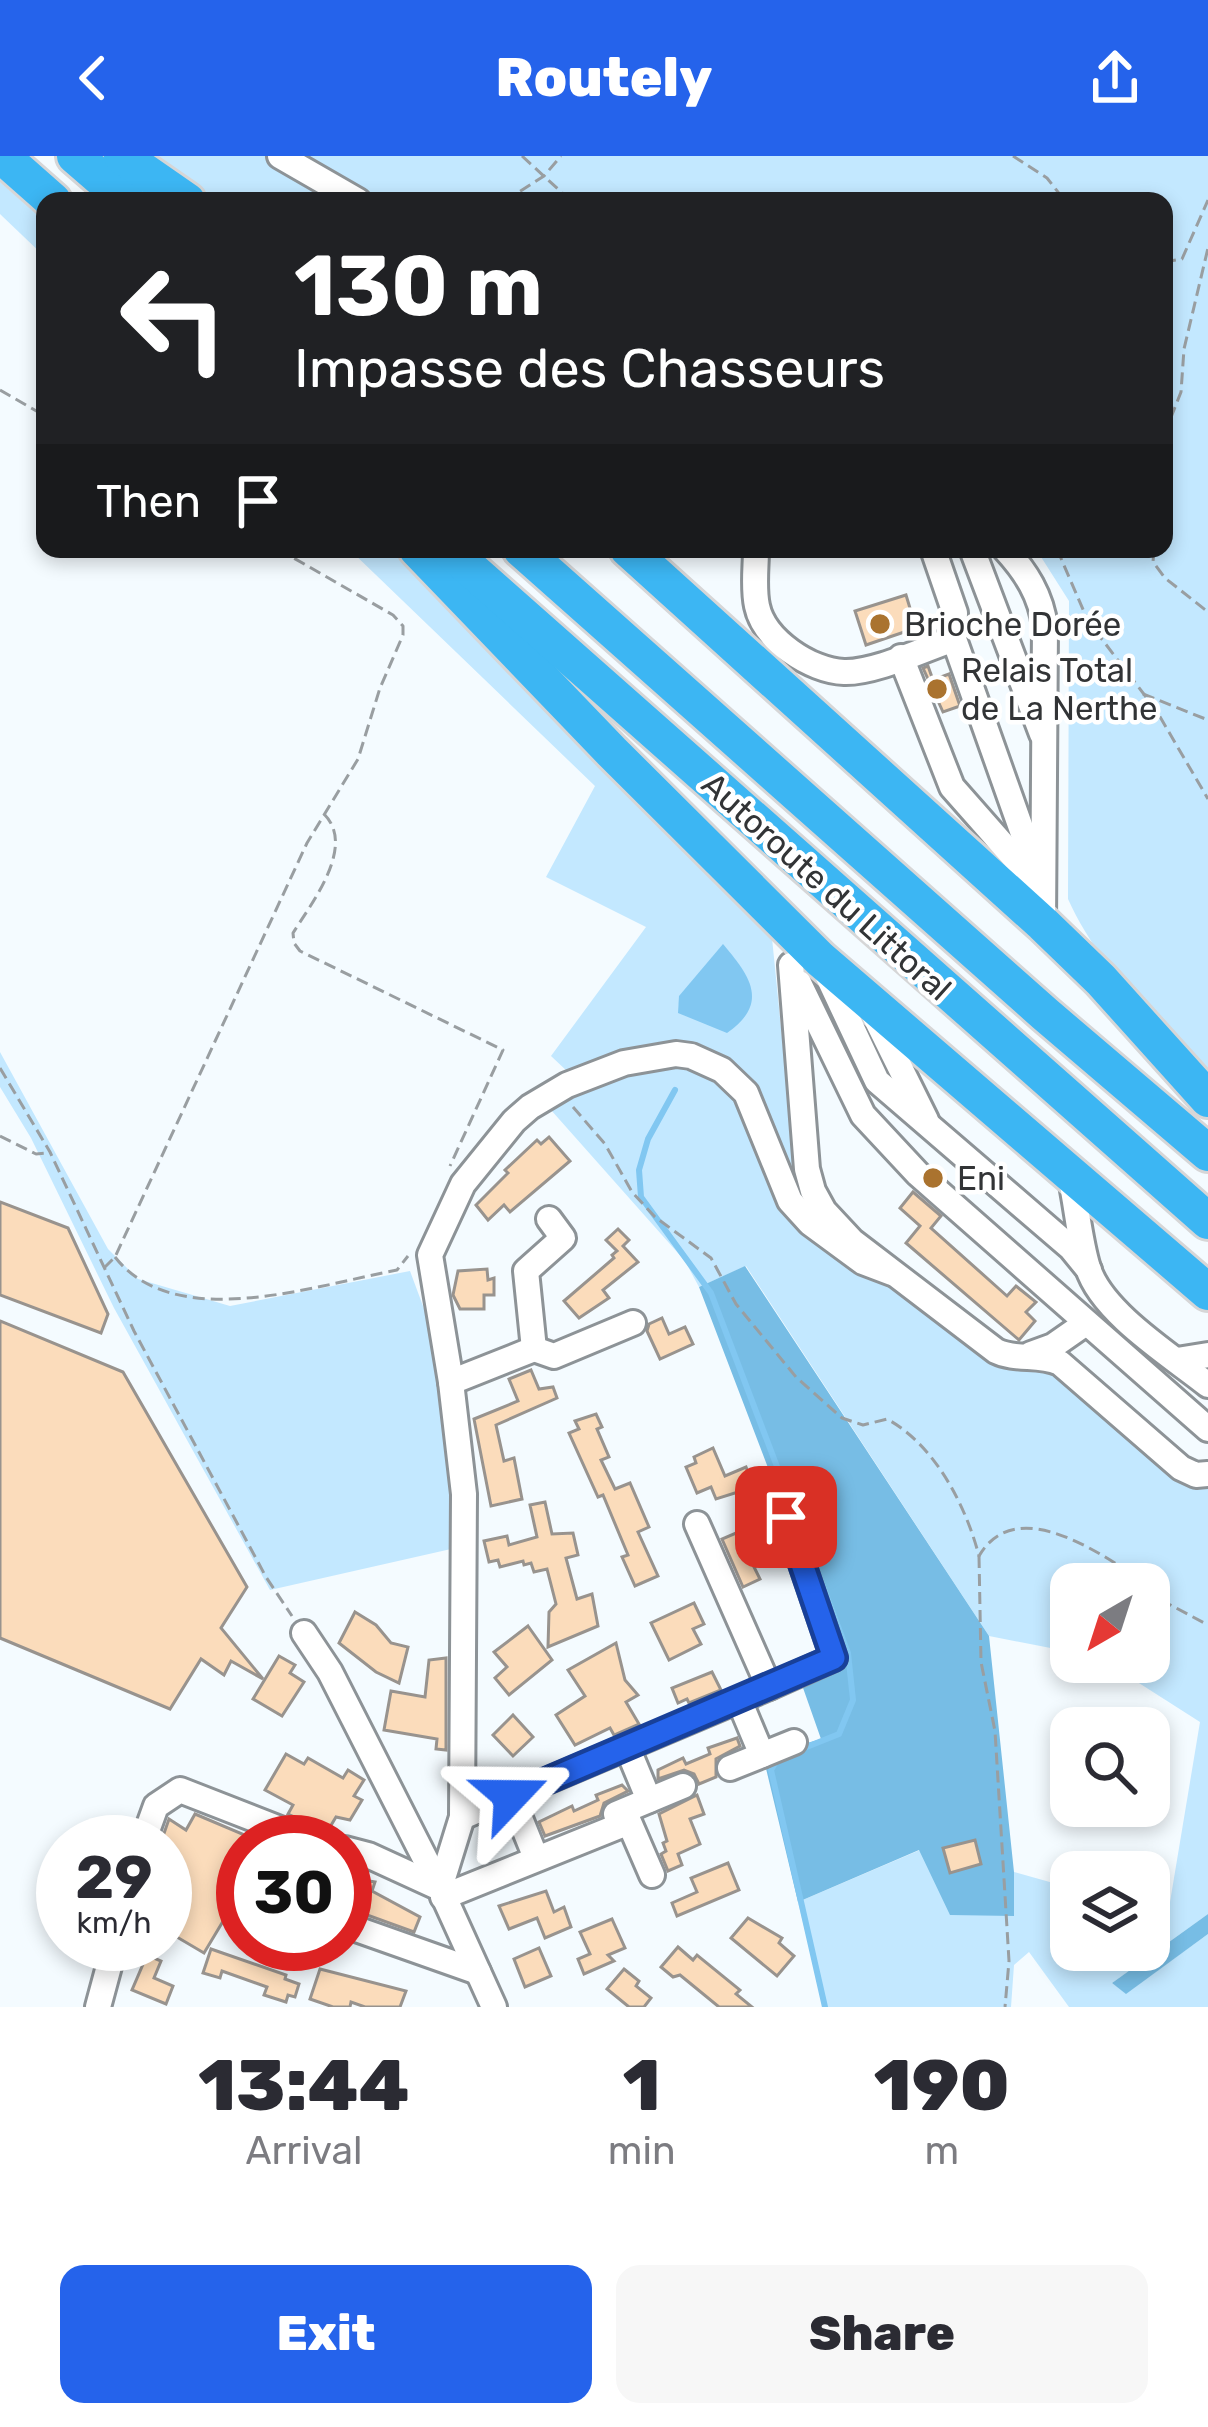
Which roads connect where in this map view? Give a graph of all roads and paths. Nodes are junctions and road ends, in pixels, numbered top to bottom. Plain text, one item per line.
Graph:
1 (75, 156) edge
2 (122, 156) edge
3 (280, 156) edge
4 (522, 156) edge
5 (561, 156) edge
6 (1013, 156) edge
7 (7, 160) edge
8 (544, 176) junction
9 (42, 192) edge
10 (117, 192) edge
11 (174, 192) edge
12 (342, 192) edge
13 (519, 192) edge
14 (561, 192) edge
15 (1058, 192) edge
16 (1208, 200) edge
17 (1208, 248) edge
18 (1173, 260) edge
19 (0, 390) edge
20 (36, 411) edge
21 (1173, 412) edge
22 (294, 558) edge
23 (426, 558) edge
24 (458, 558) edge
25 (531, 558) edge
26 (638, 558) edge
27 (756, 558) edge
28 (936, 558) edge
29 (975, 558) edge
30 (1012, 558) edge
31 (1061, 558) edge
32 (1153, 558) edge
33 (1208, 612) edge
34 (758, 613) junction
35 (954, 639) junction
36 (901, 657) junction
37 (772, 681) junction
38 (1142, 694) junction
39 (1208, 720) edge
40 (1047, 747) junction
41 (1208, 800) edge
42 (324, 814) junction
43 (1043, 907) junction
44 (805, 962) junction
45 (866, 998) junction
46 (0, 1068) edge
47 (555, 1093) junction
48 (1208, 1099) edge
49 (930, 1129) junction
50 (0, 1136) edge
51 (50, 1152) junction
52 (1208, 1153) edge
53 (1070, 1173) junction
54 (443, 1179) dead end
55 (549, 1219) dead end
56 (1208, 1221) edge
57 (414, 1243) dead end
58 (115, 1256) junction
59 (104, 1268) junction
60 (1089, 1270) junction
61 (892, 1274) junction
62 (1208, 1292) edge
63 (633, 1323) dead end
64 (1086, 1323) junction
65 (534, 1349) junction
66 (1208, 1355) edge
67 (1023, 1357) junction
68 (1177, 1360) junction
69 (451, 1382) junction
70 (1208, 1385) edge
71 (1208, 1429) edge
72 (1208, 1474) edge
73 (786, 1517) dead end
74 (697, 1523) dead end
75 (979, 1556) junction
76 (1111, 1563) edge
77 (1170, 1605) edge
78 (1208, 1625) edge
79 (304, 1633) joint
80 (769, 1687) junction
81 (739, 1700) junction
82 (794, 1742) dead end
83 (627, 1747) junction
84 (762, 1755) junction
85 (730, 1768) dead end
86 (682, 1786) dead end
87 (511, 1796) junction
88 (649, 1800) junction
89 (616, 1814) dead end
90 (153, 1815) edge
91 (244, 1815) edge
92 (462, 1817) junction
93 (565, 1834) dead end
94 (532, 1848) junction
95 (372, 1857) edge
96 (503, 1860) dead end
97 (652, 1875) dead end
98 (442, 1892) junction
99 (372, 1934) edge
100 (108, 1971) edge
101 (478, 1972) junction
102 (98, 2007) edge
103 (494, 2007) edge
104 (1005, 2007) edge

1 - 10 highway
2 - 11 highway
3 - 12 street
4 - 8 path
5 - 8 path
6 - 15 path
7 - 9 highway
8 - 13 path
8 - 14 path
16 - 18 path
17 - 21 path
19 - 20 path
22 - 42 path
23 - 44 highway
24 - 56 highway, Autoroute du Littoral
25 - 52 highway, Autoroute du Littoral
26 - 37 highway
27 - 34 street
28 - 35 street
29 - 40 street
30 - 40 street
31 - 38 path
32 - 33 path
34 - 36 street
34 - 37 street
35 - 36 street
35 - 43 street
36 - 43 street
37 - 43 highway
38 - 39 path
38 - 41 path
40 - 43 street
42 - 54 path
42 - 58 path
43 - 48 highway
44 - 45 highway
44 - 49 street
44 - 61 street
44 - 64 street
45 - 49 street
45 - 53 highway
46 - 51 path
47 - 61 street
47 - 69 street
47 - 75 path
49 - 60 street
50 - 51 path
51 - 59 path
53 - 60 street
53 - 62 highway
55 - 65 street
57 - 58 path
58 - 59 path
59 - 79 path
60 - 68 street
61 - 67 street
63 - 65 street
64 - 67 street
64 - 71 street
65 - 69 street
66 - 68 street
67 - 72 street
68 - 70 street
69 - 92 street
73 - 80 street
74 - 80 street
75 - 76 path
75 - 104 path
77 - 78 path
79 - 98 street
80 - 81 street
81 - 83 street
81 - 84 street
82 - 84 street
83 - 87 street
83 - 88 street
84 - 85 street
86 - 88 street
87 - 92 street
87 - 94 street
88 - 89 street
90 - 91 street
92 - 98 street
93 - 94 street
94 - 96 street
95 - 98 street
97 - 98 street
98 - 101 street
99 - 101 street
100 - 102 street
101 - 103 street

